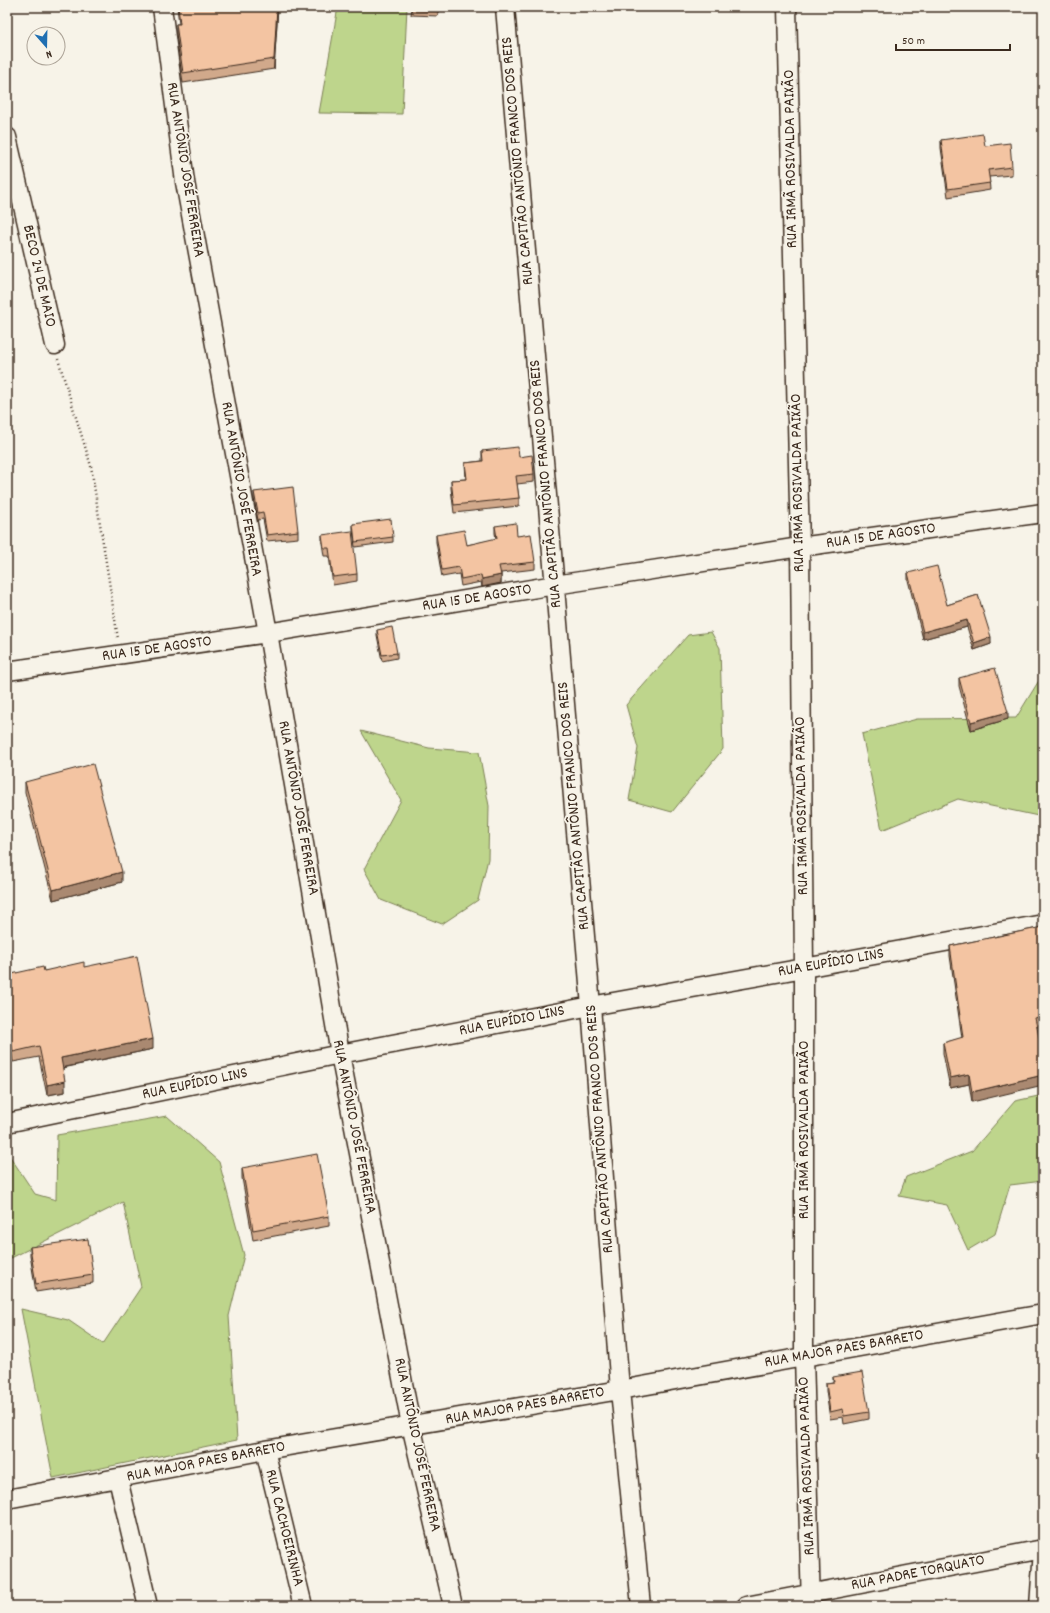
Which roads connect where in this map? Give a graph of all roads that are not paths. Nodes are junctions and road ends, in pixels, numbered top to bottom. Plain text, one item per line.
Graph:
1 (162, 7) edge
2 (504, 7) edge
3 (787, 7) edge
4 (7, 138) edge
5 (54, 345) road end
6 (1043, 512) edge
7 (800, 547) junction
8 (555, 585) junction
9 (268, 633) junction
10 (7, 671) edge
11 (1043, 924) edge
12 (804, 968) junction
13 (591, 1006) junction
14 (340, 1054) junction
15 (7, 1123) edge
16 (1043, 1314) edge
17 (804, 1356) junction
18 (620, 1390) junction
19 (411, 1425) junction
20 (265, 1450) junction
21 (118, 1479) junction
22 (7, 1499) edge
23 (1043, 1549) edge
24 (811, 1600) edge
25 (148, 1606) edge
26 (303, 1606) edge
27 (453, 1606) edge
28 (640, 1606) edge
29 (746, 1606) edge
30 (1039, 1606) edge

1 - 9 street, RUA ANTÔNIO JOSÉ FERREIRA
2 - 8 street, RUA CAPITÃO ANTÔNIO FRANCO DOS REIS
3 - 7 street, RUA IRMÃ ROSIVALDA PAIXÃO
4 - 5 street, BECO 24 DE MAIO
6 - 7 street, RUA 15 DE AGOSTO
7 - 8 street, RUA 15 DE AGOSTO
7 - 12 street, RUA IRMÃ ROSIVALDA PAIXÃO
8 - 9 street, RUA 15 DE AGOSTO
8 - 13 street, RUA CAPITÃO ANTÔNIO FRANCO DOS REIS
9 - 10 street, RUA 15 DE AGOSTO
9 - 14 street, RUA ANTÔNIO JOSÉ FERREIRA
11 - 12 street, RUA EUPÍDIO LINS
12 - 13 street, RUA EUPÍDIO LINS
12 - 17 street, RUA IRMÃ ROSIVALDA PAIXÃO
13 - 14 street, RUA EUPÍDIO LINS
13 - 18 street, RUA CAPITÃO ANTÔNIO FRANCO DOS REIS
14 - 15 street, RUA EUPÍDIO LINS
14 - 19 street, RUA ANTÔNIO JOSÉ FERREIRA
16 - 17 street, RUA MAJOR PAES BARRETO
17 - 18 street, RUA MAJOR PAES BARRETO
17 - 24 street, RUA IRMÃ ROSIVALDA PAIXÃO
18 - 19 street, RUA MAJOR PAES BARRETO
18 - 28 street, RUA CAPITÃO ANTÔNIO FRANCO DOS REIS
19 - 20 street, RUA MAJOR PAES BARRETO
19 - 27 street, RUA ANTÔNIO JOSÉ FERREIRA
20 - 21 street, RUA MAJOR PAES BARRETO
20 - 26 street, RUA CACHOEIRINHA
21 - 22 street, RUA MAJOR PAES BARRETO
21 - 25 street
23 - 24 street, RUA PADRE TORQUATO
23 - 30 street
24 - 29 street, RUA PADRE TORQUATO

